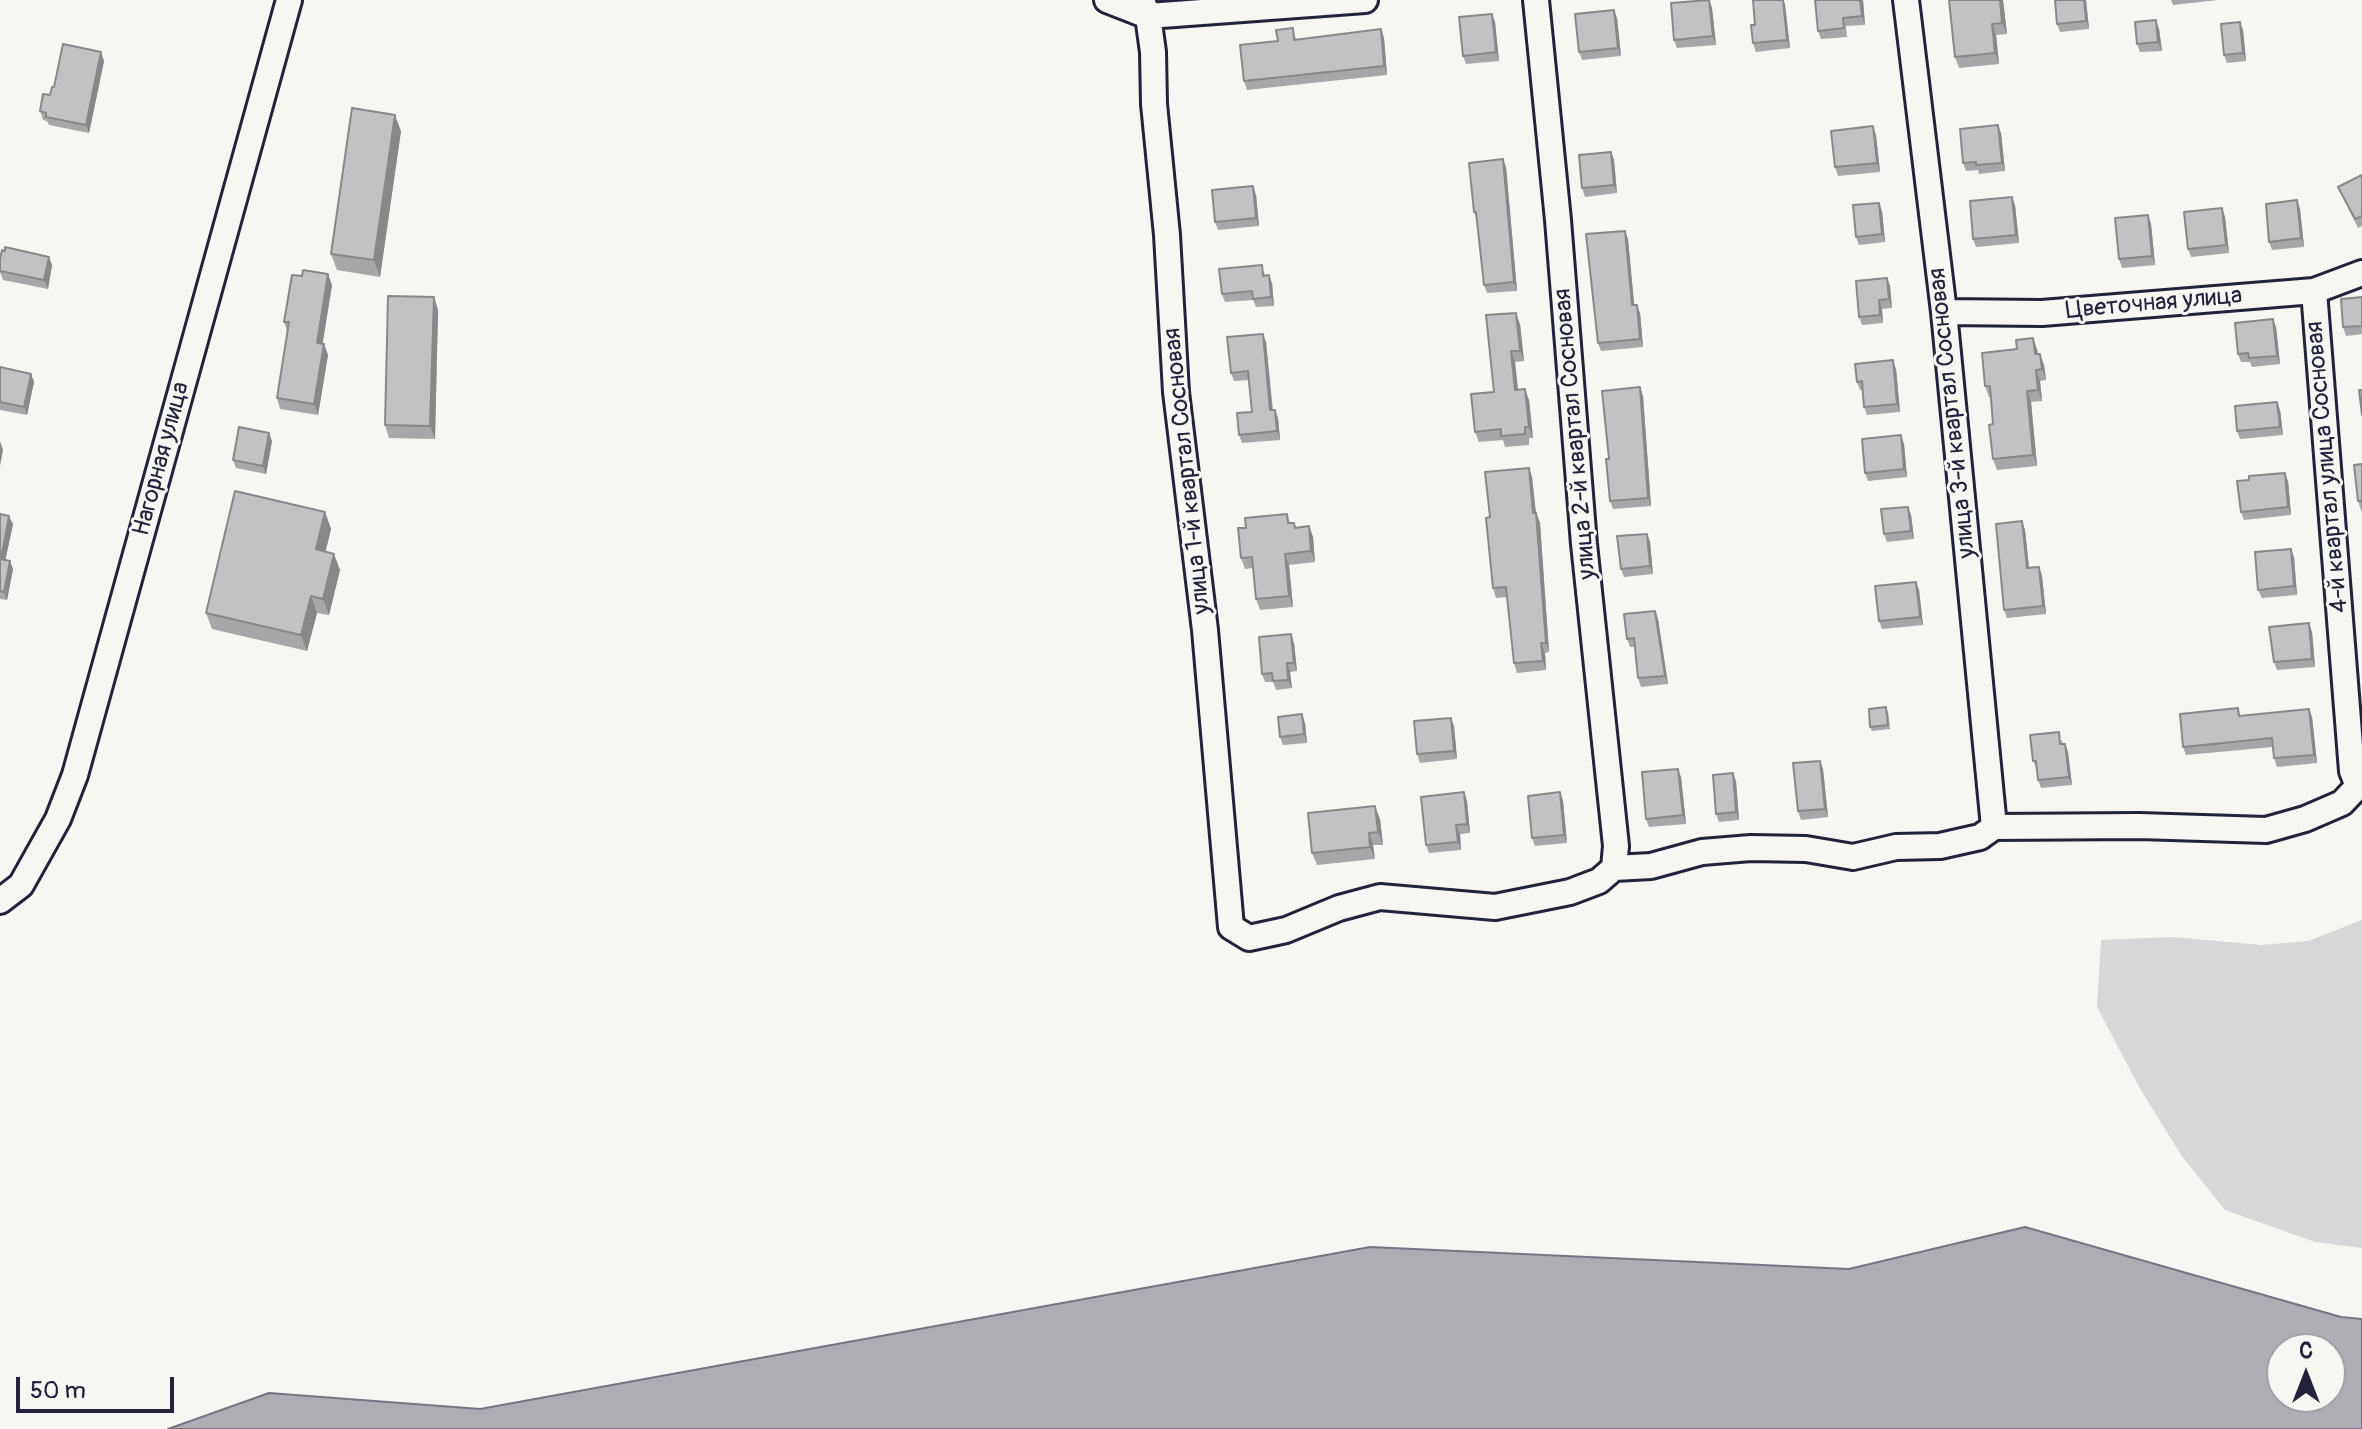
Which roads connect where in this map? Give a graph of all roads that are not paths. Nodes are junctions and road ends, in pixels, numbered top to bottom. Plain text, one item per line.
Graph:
1 (289, 0) edge
2 (1107, 0) edge
3 (1365, 0) edge
4 (1536, 0) edge
5 (1906, 0) edge
6 (1145, 8) edge
7 (2362, 273) edge
8 (2314, 291) junction
9 (1944, 312) junction
10 (2360, 787) edge
11 (1994, 827) junction
12 (1614, 868) junction
13 (0, 901) edge

1 - 13 street, Нагорная улица
2 - 6 street
3 - 6 street
4 - 12 street, улица 2-й квартал Сосновая
5 - 9 street, улица 3-й квартал Сосновая
6 - 12 street, улица 1-й квартал Сосновая
7 - 8 street, Цветочная улица
8 - 9 street, Цветочная улица
8 - 10 street, 4-й квартал улица Сосновая
9 - 11 street, улица 3-й квартал Сосновая
10 - 11 street
11 - 12 street

